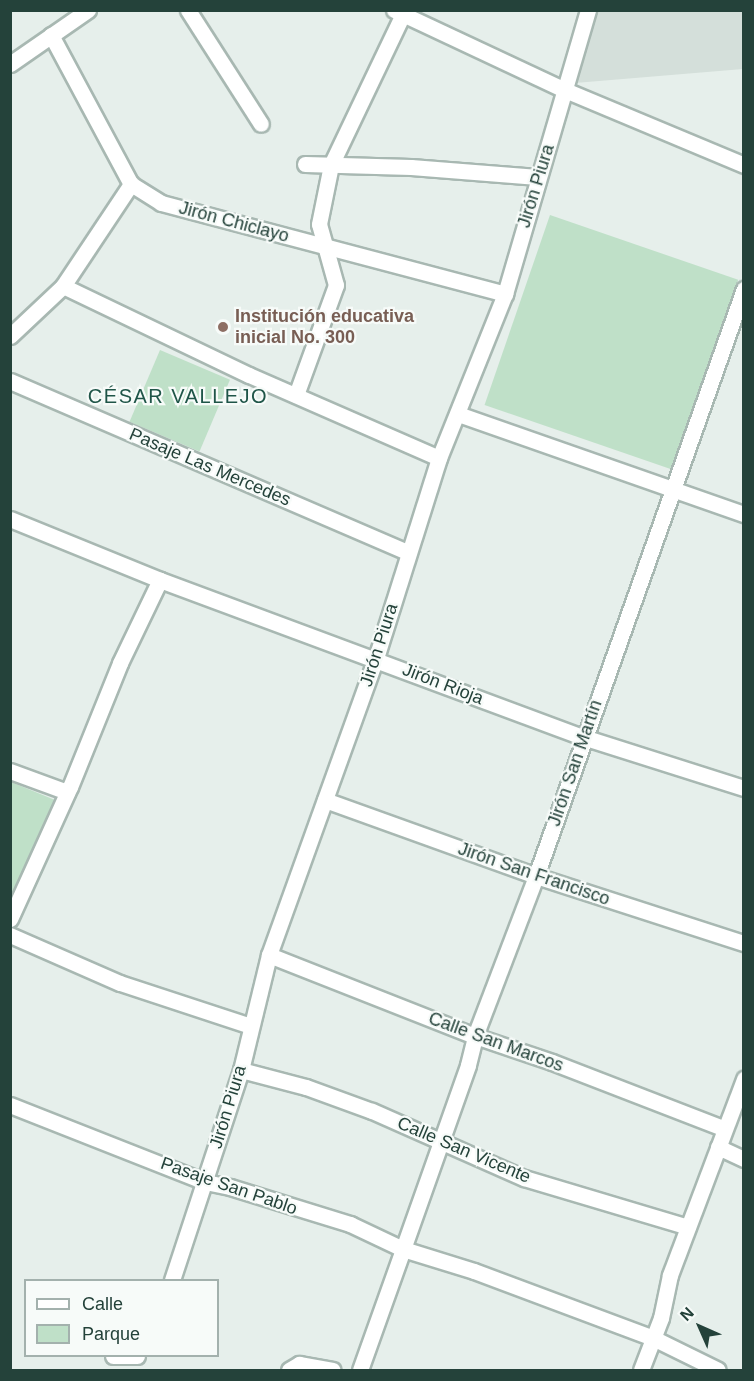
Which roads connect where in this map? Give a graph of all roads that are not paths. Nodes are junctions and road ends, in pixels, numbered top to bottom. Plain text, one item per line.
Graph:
1 (88, 10) edge
2 (188, 10) edge
3 (588, 10) edge
4 (399, 12) edge
5 (51, 35) junction
6 (10, 64) edge
7 (565, 90) junction
8 (261, 124) dead end
9 (305, 164) dead end
10 (331, 165) junction
11 (744, 165) edge
12 (538, 177) junction
13 (131, 184) junction
14 (325, 247) junction
15 (63, 286) junction
16 (744, 289) edge
17 (505, 294) junction
18 (740, 311) edge
19 (10, 336) edge
20 (10, 381) edge
21 (297, 395) junction
22 (458, 414) junction
23 (439, 458) junction
24 (673, 488) junction
25 (744, 514) edge
26 (10, 519) edge
27 (409, 554) junction
28 (160, 580) junction
29 (376, 658) junction
30 (583, 737) junction
31 (10, 771) edge
32 (744, 788) edge
33 (67, 792) junction
34 (326, 800) junction
35 (536, 876) junction
36 (10, 919) edge
37 (10, 934) edge
38 (744, 943) edge
39 (269, 955) junction
40 (252, 1026) junction
41 (475, 1036) junction
42 (241, 1070) junction
43 (744, 1079) edge
44 (10, 1105) edge
45 (723, 1128) junction
46 (441, 1140) junction
47 (718, 1147) junction
48 (744, 1159) edge
49 (205, 1182) junction
50 (688, 1227) junction
51 (405, 1243) junction
52 (173, 1279) edge
53 (653, 1338) junction
54 (290, 1371) edge
55 (332, 1371) edge
56 (360, 1371) edge
57 (641, 1371) edge
58 (718, 1371) edge

1 - 5 street
2 - 8 street
3 - 7 street, Jirón Piura
4 - 7 street
4 - 10 street
5 - 6 street
5 - 13 street, Jirón Chiclayo
7 - 11 street
7 - 12 street, Jirón Piura
9 - 10 street
10 - 12 street
10 - 14 street
12 - 17 street, Jirón Piura
13 - 14 street, Jirón Chiclayo
13 - 15 street
14 - 17 street, Jirón Chiclayo
14 - 21 street
15 - 19 street
15 - 21 street
16 - 18 street, Jirón San Martín
17 - 22 street, Jirón Piura
18 - 24 street, Jirón San Martín
20 - 27 street, Pasaje Las Mercedes
21 - 23 street
22 - 23 street, Jirón Piura
22 - 24 street
23 - 27 street, Jirón Piura
24 - 25 street
24 - 30 street, Jirón San Martín
26 - 28 street, Jirón Rioja
27 - 29 street, Jirón Piura
28 - 29 street, Jirón Rioja
28 - 33 street
29 - 30 street, Jirón Rioja
29 - 34 street, Jirón Piura
30 - 32 street, Jirón Rioja
30 - 35 street, Jirón San Martín
31 - 33 street
33 - 36 street
34 - 35 street, Jirón San Francisco
34 - 39 street, Jirón Piura
35 - 38 street, Jirón San Francisco
35 - 41 street, Jirón San Martín
37 - 40 street
39 - 40 street, Jirón Piura
39 - 41 street, Calle San Marcos
40 - 42 street, Jirón Piura
41 - 45 street, Calle San Marcos
41 - 46 street, Jirón San Martín
42 - 46 street, Calle San Vicente
42 - 49 street, Jirón Piura
43 - 45 street
44 - 49 street, Pasaje San Pablo
45 - 47 street
46 - 50 street, Calle San Vicente
46 - 51 street, Jirón San Martín
47 - 48 street
47 - 50 street
49 - 51 street, Pasaje San Pablo
49 - 52 street, Jirón Piura
50 - 53 street
51 - 53 street, Pasaje San Pablo
51 - 56 street, Jirón San Martín
53 - 57 street
53 - 58 street
54 - 55 street

